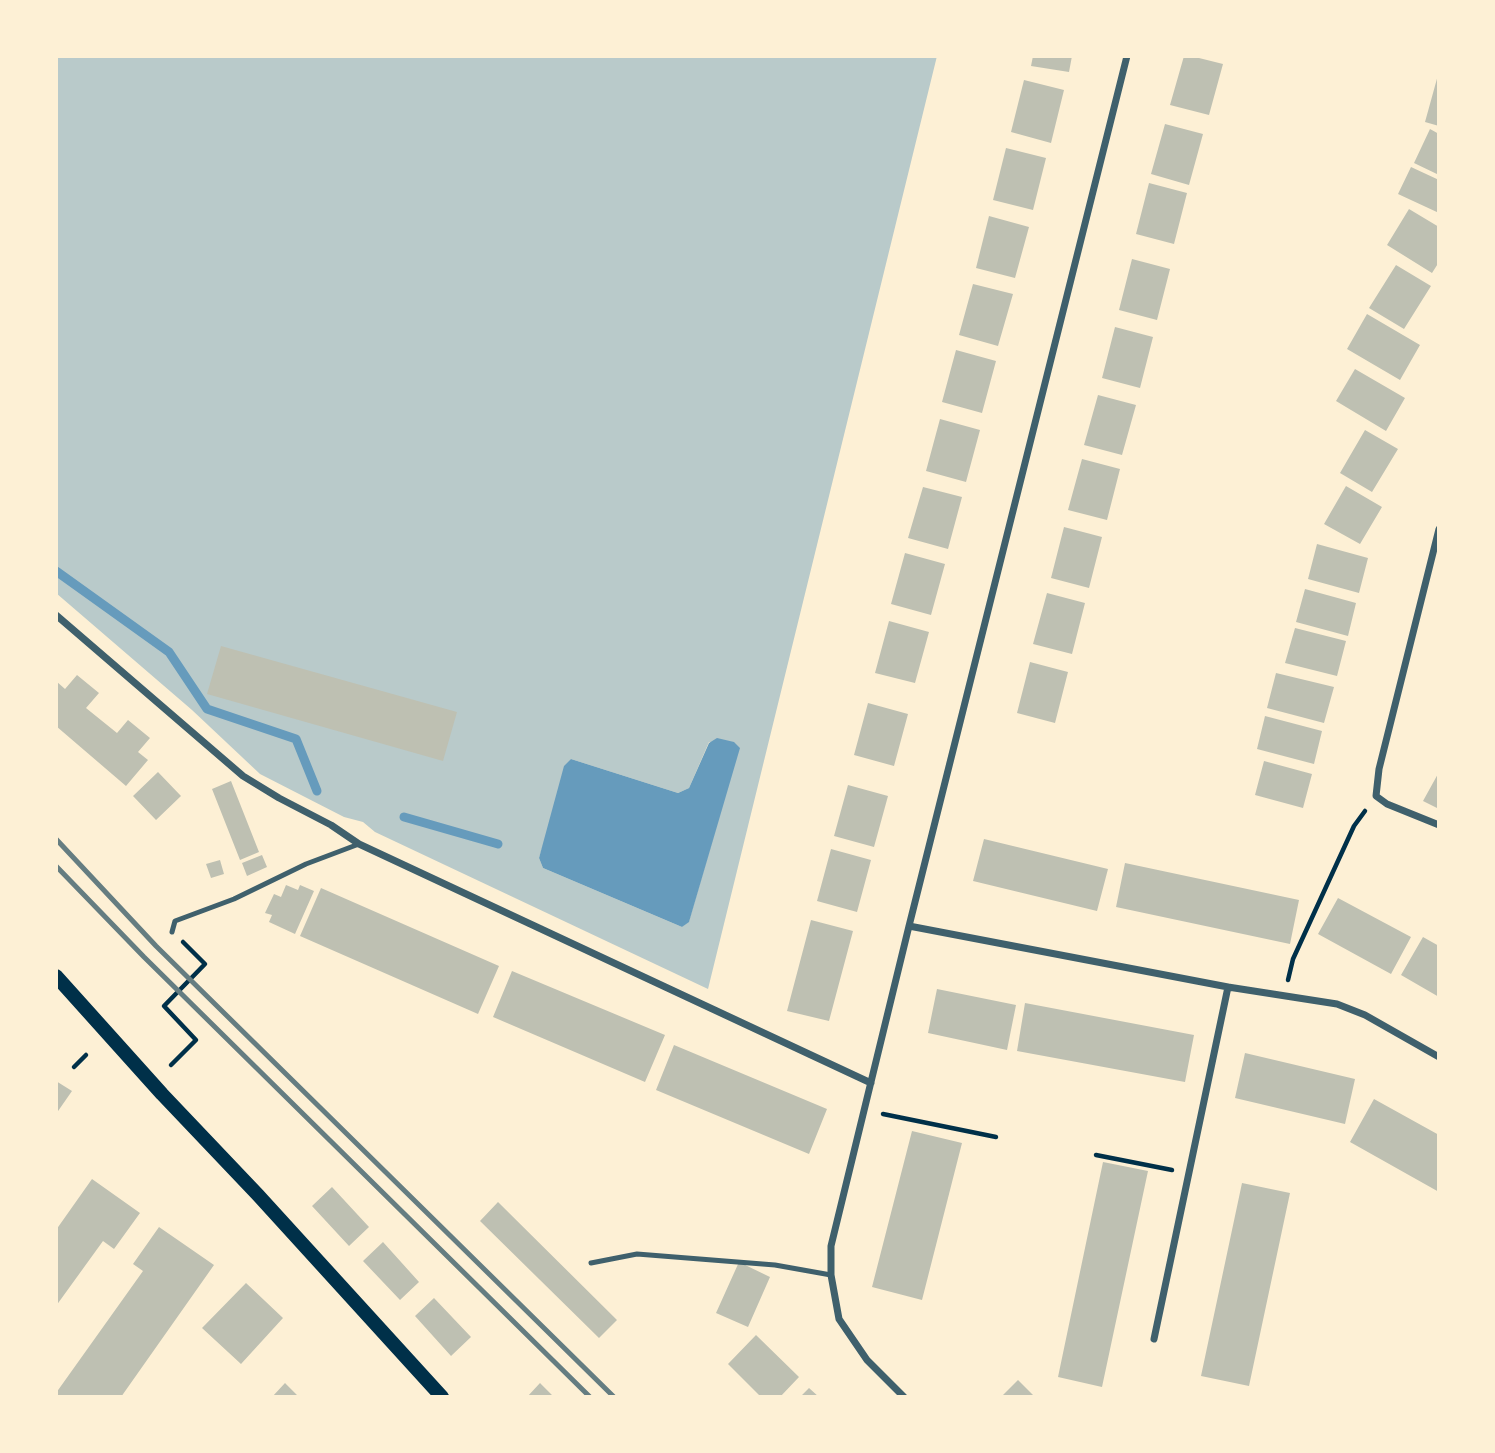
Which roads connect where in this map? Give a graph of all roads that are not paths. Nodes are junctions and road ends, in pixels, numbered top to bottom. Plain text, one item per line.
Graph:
1 (1127, 56) edge
2 (1439, 529) edge
3 (56, 615) edge
4 (1439, 825) edge
5 (359, 844) junction
6 (909, 926) junction
7 (172, 932) road end
8 (56, 976) edge
9 (1228, 986) junction
10 (1439, 1057) edge
11 (872, 1083) junction
12 (590, 1263) dead end
13 (831, 1275) junction
14 (1154, 1339) dead end
15 (442, 1397) edge
16 (904, 1397) edge

1 - 6 street
2 - 4 street
3 - 5 street
5 - 7 lane
5 - 11 street
6 - 9 street
6 - 11 street
8 - 15 main road
9 - 10 street
9 - 14 street
11 - 13 street
12 - 13 lane
13 - 16 street

